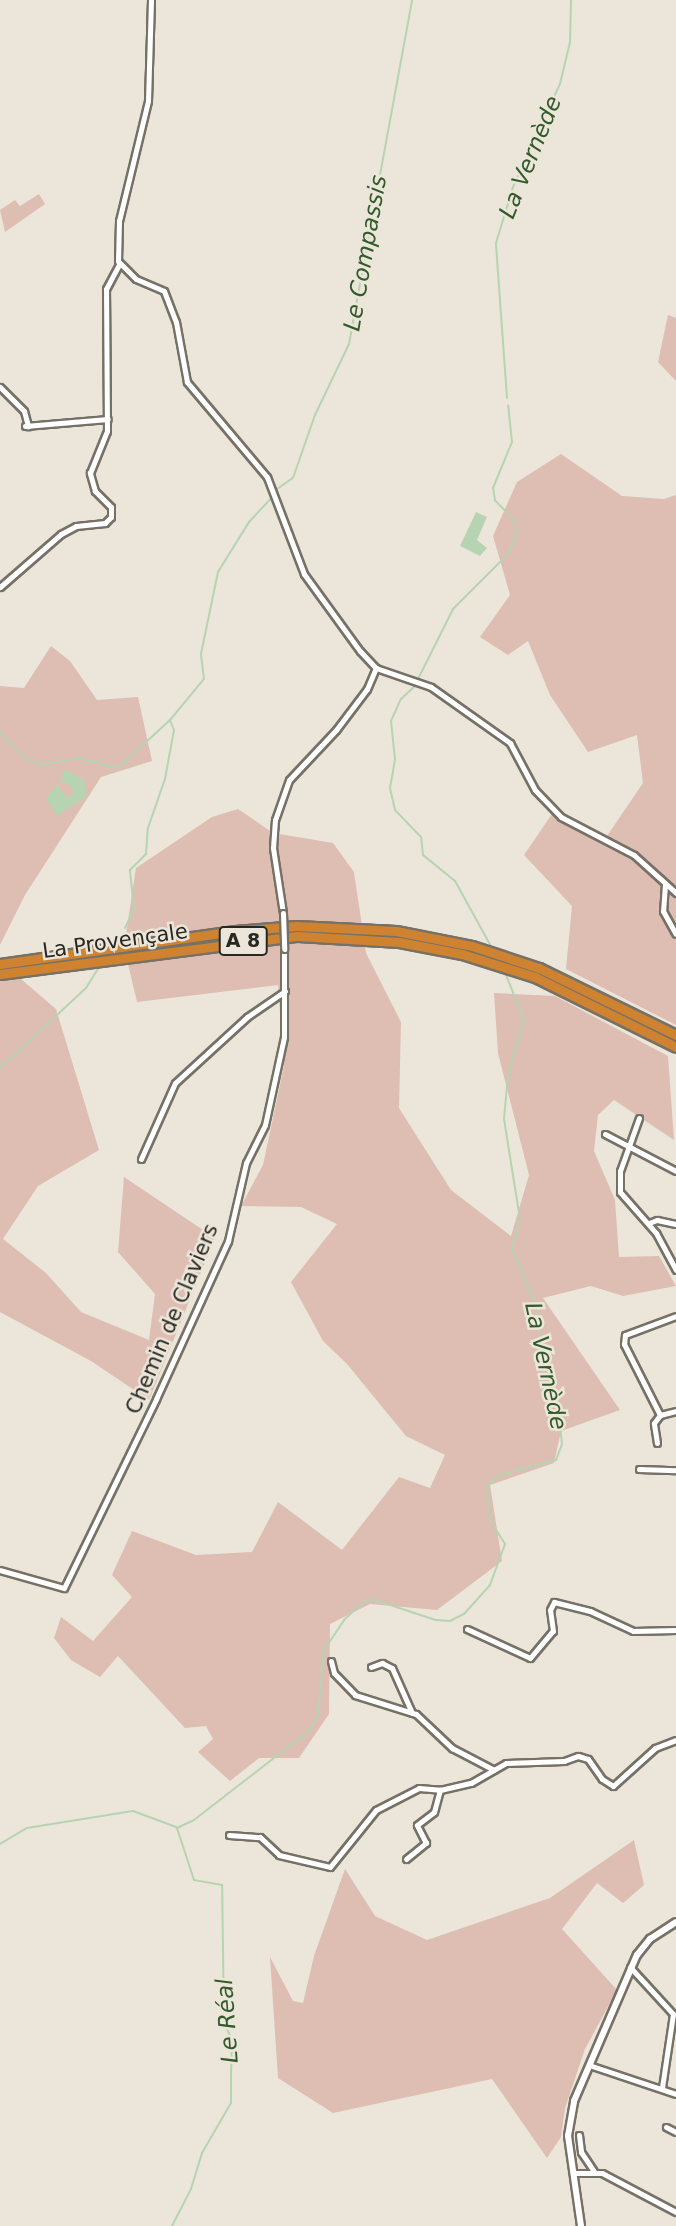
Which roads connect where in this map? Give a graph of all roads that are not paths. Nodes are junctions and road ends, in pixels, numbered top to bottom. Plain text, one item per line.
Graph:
1 (151, 0) edge
2 (119, 265) junction
3 (0, 387) edge
4 (108, 419) junction
5 (0, 587) edge
6 (376, 668) junction
7 (665, 884) junction
8 (676, 894) edge
9 (676, 934) edge
10 (0, 964) edge
11 (0, 974) edge
12 (285, 991) junction
13 (676, 1035) edge
14 (676, 1047) edge
15 (639, 1118) dead end
16 (605, 1134) dead end
17 (629, 1147) junction
18 (141, 1159) dead end
19 (676, 1171) edge
20 (649, 1223) junction
21 (676, 1224) edge
22 (676, 1270) edge
23 (676, 1317) edge
24 (676, 1411) edge
25 (660, 1415) junction
26 (657, 1443) dead end
27 (639, 1469) dead end
28 (676, 1470) edge
29 (0, 1570) edge
30 (467, 1629) dead end
31 (676, 1630) edge
32 (331, 1661) dead end
33 (371, 1667) dead end
34 (412, 1713) junction
35 (676, 1740) edge
36 (495, 1770) junction
37 (440, 1790) junction
38 (229, 1835) dead end
39 (405, 1859) dead end
40 (676, 1922) edge
41 (630, 1967) junction
42 (589, 2065) junction
43 (662, 2088) junction
44 (676, 2094) edge
45 (666, 2127) dead end
46 (676, 2132) edge
47 (579, 2135) dead end
48 (594, 2171) junction
49 (575, 2173) junction
50 (676, 2213) edge
51 (581, 2226) edge

1 - 2 street
2 - 4 street
2 - 6 street
3 - 4 street
4 - 5 street
6 - 7 street
6 - 12 street, Chemin de Claviers, bridge
7 - 8 street
7 - 9 street
10 - 13 highway, La Provençale / A 8
11 - 14 highway, La Provençale / A 8
12 - 18 street
12 - 29 street, Chemin de Claviers
15 - 17 street
16 - 17 street
17 - 19 street
17 - 20 street
20 - 21 street
20 - 22 street
23 - 25 street
24 - 25 street
25 - 26 street
27 - 28 street
30 - 31 street
32 - 34 street
33 - 34 street
34 - 36 street
35 - 36 street
36 - 37 street
37 - 38 street
37 - 39 street
40 - 41 street
41 - 42 street
41 - 43 street
42 - 43 street
42 - 49 street
43 - 44 street
45 - 46 street
47 - 48 street
48 - 49 street
48 - 50 street
49 - 51 street

